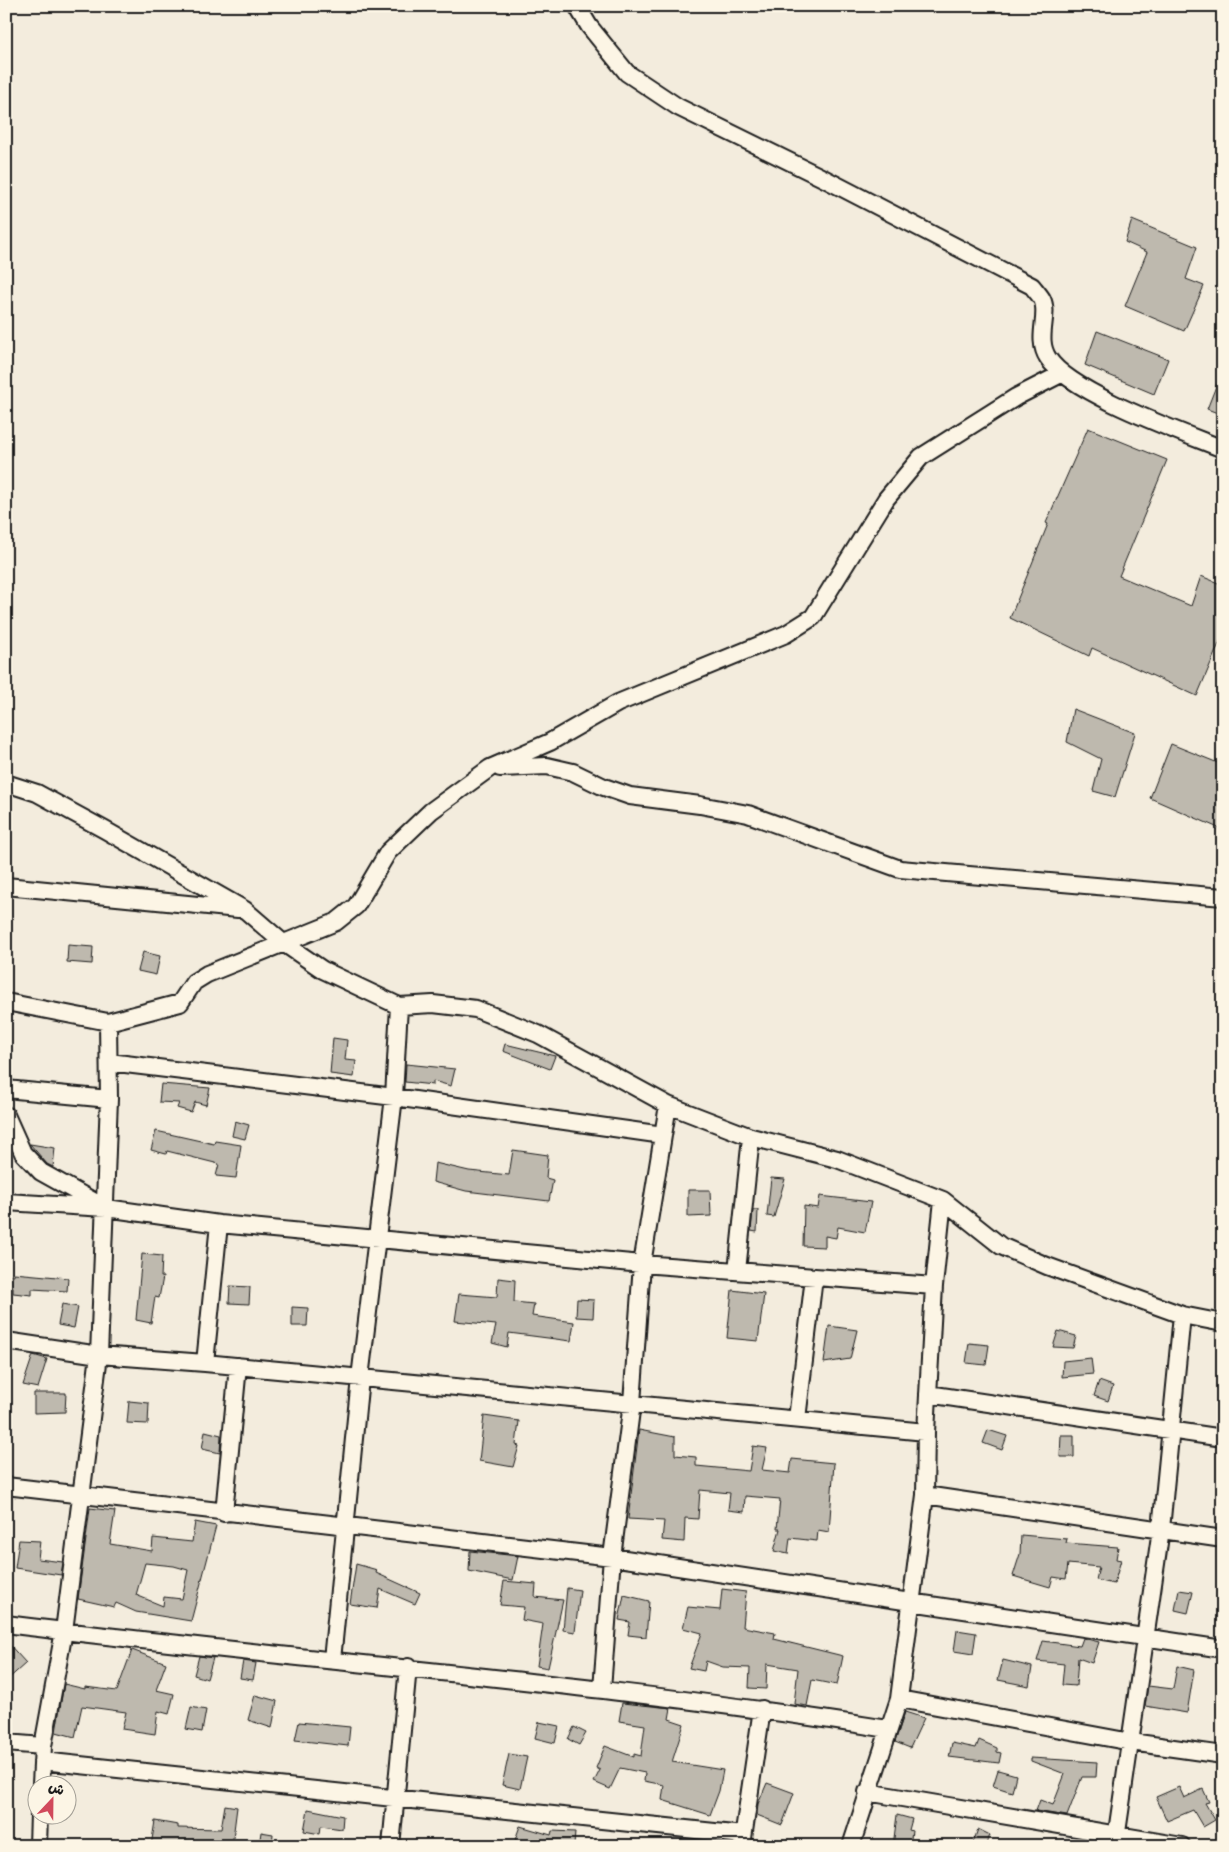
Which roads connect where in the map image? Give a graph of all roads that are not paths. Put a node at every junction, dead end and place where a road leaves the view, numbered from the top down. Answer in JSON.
{"nodes":[{"id":1,"x":577,"y":6,"type":"edge"},
{"id":2,"x":1061,"y":374,"type":"junction"},
{"id":3,"x":1223,"y":449,"type":"edge"},
{"id":4,"x":490,"y":768,"type":"junction"},
{"id":5,"x":6,"y":783,"type":"edge"},
{"id":6,"x":6,"y":886,"type":"edge"},
{"id":7,"x":1223,"y":897,"type":"edge"},
{"id":8,"x":245,"y":910,"type":"junction"},
{"id":9,"x":282,"y":942,"type":"junction"},
{"id":10,"x":6,"y":1002,"type":"edge"},
{"id":11,"x":399,"y":1006,"type":"junction"},
{"id":12,"x":108,"y":1022,"type":"junction"},
{"id":13,"x":109,"y":1062,"type":"junction"},
{"id":14,"x":6,"y":1089,"type":"edge"},
{"id":15,"x":394,"y":1097,"type":"junction"},
{"id":16,"x":110,"y":1100,"type":"junction"},
{"id":17,"x":668,"y":1105,"type":"junction"},
{"id":18,"x":6,"y":1115,"type":"edge"},
{"id":19,"x":663,"y":1135,"type":"junction"},
{"id":20,"x":751,"y":1137,"type":"junction"},
{"id":21,"x":943,"y":1200,"type":"junction"},
{"id":22,"x":9,"y":1203,"type":"edge"},
{"id":23,"x":106,"y":1208,"type":"junction"},
{"id":24,"x":219,"y":1224,"type":"junction"},
{"id":25,"x":376,"y":1239,"type":"junction"},
{"id":26,"x":642,"y":1264,"type":"junction"},
{"id":27,"x":737,"y":1271,"type":"junction"},
{"id":28,"x":814,"y":1277,"type":"junction"},
{"id":29,"x":934,"y":1286,"type":"junction"},
{"id":30,"x":1182,"y":1315,"type":"junction"},
{"id":31,"x":1223,"y":1323,"type":"edge"},
{"id":32,"x":6,"y":1341,"type":"edge"},
{"id":33,"x":99,"y":1355,"type":"junction"},
{"id":34,"x":205,"y":1362,"type":"junction"},
{"id":35,"x":238,"y":1366,"type":"junction"},
{"id":36,"x":360,"y":1378,"type":"junction"},
{"id":37,"x":928,"y":1394,"type":"junction"},
{"id":38,"x":632,"y":1403,"type":"junction"},
{"id":39,"x":797,"y":1419,"type":"junction"},
{"id":40,"x":1172,"y":1428,"type":"junction"},
{"id":41,"x":926,"y":1432,"type":"junction"},
{"id":42,"x":1223,"y":1438,"type":"edge"},
{"id":43,"x":6,"y":1486,"type":"edge"},
{"id":44,"x":80,"y":1495,"type":"junction"},
{"id":45,"x":925,"y":1495,"type":"junction"},
{"id":46,"x":224,"y":1513,"type":"junction"},
{"id":47,"x":345,"y":1527,"type":"junction"},
{"id":48,"x":1161,"y":1529,"type":"junction"},
{"id":49,"x":1223,"y":1539,"type":"edge"},
{"id":50,"x":612,"y":1557,"type":"junction"},
{"id":51,"x":912,"y":1600,"type":"junction"},
{"id":52,"x":6,"y":1624,"type":"edge"},
{"id":53,"x":64,"y":1631,"type":"junction"},
{"id":54,"x":1147,"y":1636,"type":"junction"},
{"id":55,"x":1223,"y":1649,"type":"edge"},
{"id":56,"x":332,"y":1660,"type":"junction"},
{"id":57,"x":408,"y":1667,"type":"junction"},
{"id":58,"x":602,"y":1689,"type":"junction"},
{"id":59,"x":899,"y":1699,"type":"junction"},
{"id":60,"x":762,"y":1709,"type":"junction"},
{"id":61,"x":888,"y":1729,"type":"junction"},
{"id":62,"x":1131,"y":1742,"type":"junction"},
{"id":63,"x":6,"y":1743,"type":"edge"},
{"id":64,"x":43,"y":1753,"type":"junction"},
{"id":65,"x":1223,"y":1755,"type":"edge"},
{"id":66,"x":41,"y":1774,"type":"edge"},
{"id":67,"x":867,"y":1792,"type":"junction"},
{"id":68,"x":396,"y":1798,"type":"junction"},
{"id":69,"x":39,"y":1824,"type":"edge"},
{"id":70,"x":742,"y":1840,"type":"edge"},
{"id":71,"x":1116,"y":1841,"type":"edge"},
{"id":72,"x":38,"y":1846,"type":"edge"},
{"id":73,"x":391,"y":1846,"type":"edge"},
{"id":74,"x":850,"y":1846,"type":"edge"},
{"id":75,"x":1182,"y":1846,"type":"edge"}],
"edges":[{"from":1,"to":2,"type":"street"},
{"from":2,"to":3,"type":"street"},
{"from":2,"to":4,"type":"street"},
{"from":4,"to":7,"type":"street"},
{"from":4,"to":9,"type":"street"},
{"from":5,"to":8,"type":"street"},
{"from":6,"to":8,"type":"street"},
{"from":8,"to":9,"type":"street"},
{"from":9,"to":11,"type":"street"},
{"from":9,"to":12,"type":"street"},
{"from":10,"to":12,"type":"street"},
{"from":11,"to":15,"type":"street"},
{"from":11,"to":17,"type":"street"},
{"from":12,"to":13,"type":"street"},
{"from":13,"to":15,"type":"street"},
{"from":13,"to":16,"type":"street"},
{"from":14,"to":16,"type":"street"},
{"from":15,"to":19,"type":"street"},
{"from":15,"to":25,"type":"street"},
{"from":16,"to":23,"type":"street"},
{"from":17,"to":19,"type":"street"},
{"from":17,"to":20,"type":"street"},
{"from":18,"to":23,"type":"street"},
{"from":19,"to":26,"type":"street"},
{"from":20,"to":21,"type":"street"},
{"from":20,"to":27,"type":"street"},
{"from":21,"to":29,"type":"street"},
{"from":21,"to":30,"type":"street"},
{"from":22,"to":23,"type":"street"},
{"from":23,"to":24,"type":"street"},
{"from":23,"to":33,"type":"street"},
{"from":24,"to":25,"type":"street"},
{"from":24,"to":34,"type":"street"},
{"from":25,"to":26,"type":"street"},
{"from":25,"to":36,"type":"street"},
{"from":26,"to":27,"type":"street"},
{"from":26,"to":38,"type":"street"},
{"from":27,"to":28,"type":"street"},
{"from":28,"to":29,"type":"street"},
{"from":28,"to":39,"type":"street"},
{"from":29,"to":37,"type":"street"},
{"from":30,"to":31,"type":"street"},
{"from":30,"to":40,"type":"street"},
{"from":32,"to":33,"type":"street"},
{"from":33,"to":34,"type":"street"},
{"from":33,"to":44,"type":"street"},
{"from":34,"to":35,"type":"street"},
{"from":35,"to":36,"type":"street"},
{"from":35,"to":46,"type":"street"},
{"from":36,"to":38,"type":"street"},
{"from":36,"to":47,"type":"street"},
{"from":37,"to":40,"type":"street"},
{"from":37,"to":41,"type":"street"},
{"from":38,"to":39,"type":"street"},
{"from":38,"to":50,"type":"street"},
{"from":39,"to":41,"type":"street"},
{"from":40,"to":42,"type":"street"},
{"from":40,"to":48,"type":"street"},
{"from":41,"to":45,"type":"street"},
{"from":43,"to":44,"type":"street"},
{"from":44,"to":46,"type":"street"},
{"from":44,"to":53,"type":"street"},
{"from":45,"to":48,"type":"street"},
{"from":45,"to":51,"type":"street"},
{"from":46,"to":47,"type":"street"},
{"from":47,"to":50,"type":"street"},
{"from":47,"to":56,"type":"street"},
{"from":48,"to":49,"type":"street"},
{"from":48,"to":54,"type":"street"},
{"from":50,"to":51,"type":"street"},
{"from":50,"to":58,"type":"street"},
{"from":51,"to":54,"type":"street"},
{"from":51,"to":59,"type":"street"},
{"from":52,"to":53,"type":"street"},
{"from":53,"to":56,"type":"street"},
{"from":53,"to":64,"type":"street"},
{"from":54,"to":55,"type":"street"},
{"from":54,"to":62,"type":"street"},
{"from":56,"to":57,"type":"street"},
{"from":57,"to":58,"type":"street"},
{"from":57,"to":68,"type":"street"},
{"from":58,"to":60,"type":"street"},
{"from":59,"to":61,"type":"street"},
{"from":59,"to":62,"type":"street"},
{"from":60,"to":61,"type":"street"},
{"from":60,"to":70,"type":"street"},
{"from":61,"to":67,"type":"street"},
{"from":62,"to":65,"type":"street"},
{"from":62,"to":71,"type":"street"},
{"from":63,"to":64,"type":"street"},
{"from":64,"to":66,"type":"street"},
{"from":64,"to":68,"type":"street"},
{"from":67,"to":71,"type":"street"},
{"from":67,"to":74,"type":"street"},
{"from":68,"to":70,"type":"street"},
{"from":68,"to":73,"type":"street"},
{"from":69,"to":72,"type":"street"},
{"from":71,"to":75,"type":"street"}]}
